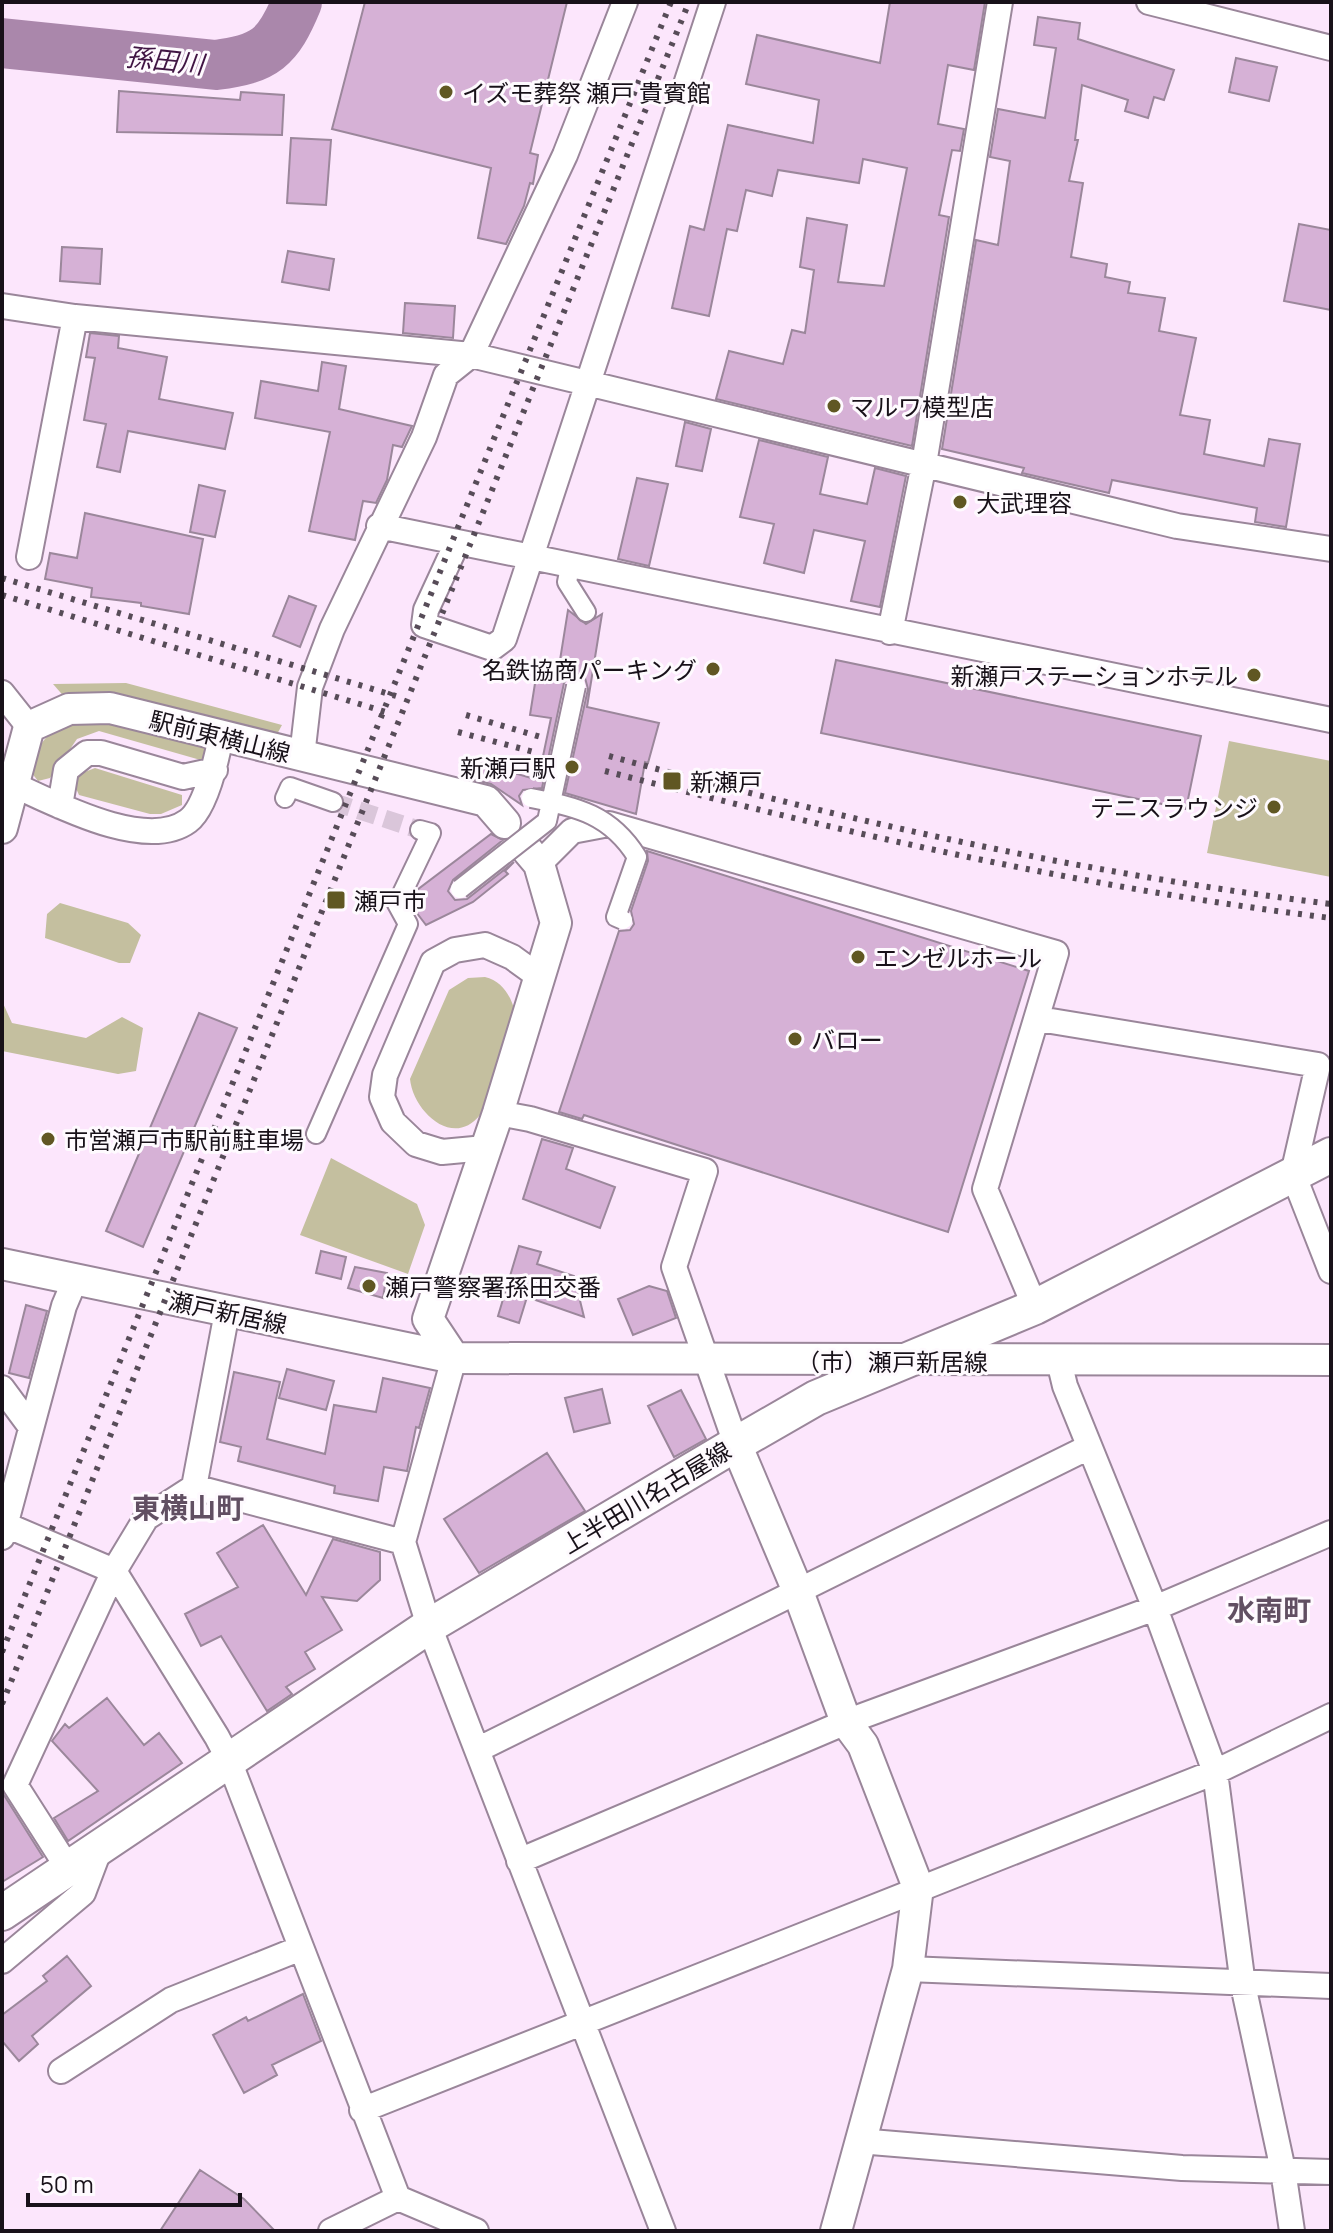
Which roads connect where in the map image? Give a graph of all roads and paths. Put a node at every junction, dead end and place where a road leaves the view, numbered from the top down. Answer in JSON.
{"nodes":[{"id":1,"x":625,"y":2,"type":"edge"},
{"id":2,"x":713,"y":2,"type":"edge"},
{"id":3,"x":1000,"y":2,"type":"edge"},
{"id":4,"x":1149,"y":2,"type":"edge"},
{"id":5,"x":1331,"y":48,"type":"edge"},
{"id":6,"x":2,"y":306,"type":"edge"},
{"id":7,"x":75,"y":317,"type":"junction"},
{"id":8,"x":471,"y":355,"type":"junction"},
{"id":9,"x":591,"y":382,"type":"junction"},
{"id":10,"x":924,"y":464,"type":"junction"},
{"id":11,"x":379,"y":526,"type":"junction"},
{"id":12,"x":457,"y":543,"type":"junction"},
{"id":13,"x":1331,"y":549,"type":"edge"},
{"id":14,"x":29,"y":557,"type":"dead end"},
{"id":15,"x":528,"y":558,"type":"junction"},
{"id":16,"x":570,"y":567,"type":"junction"},
{"id":17,"x":586,"y":612,"type":"dead end"},
{"id":18,"x":890,"y":632,"type":"junction"},
{"id":19,"x":576,"y":686,"type":"dead end"},
{"id":20,"x":2,"y":693,"type":"edge"},
{"id":21,"x":1331,"y":720,"type":"edge"},
{"id":22,"x":29,"y":727,"type":"junction"},
{"id":23,"x":221,"y":736,"type":"junction"},
{"id":24,"x":302,"y":756,"type":"junction"},
{"id":25,"x":215,"y":770,"type":"junction"},
{"id":26,"x":14,"y":785,"type":"junction"},
{"id":27,"x":285,"y":798,"type":"dead end"},
{"id":28,"x":531,"y":798,"type":"dead end"},
{"id":29,"x":333,"y":802,"type":"tunnel mouth"},
{"id":30,"x":551,"y":802,"type":"junction"},
{"id":31,"x":60,"y":806,"type":"junction"},
{"id":32,"x":505,"y":823,"type":"dead end"},
{"id":33,"x":2,"y":828,"type":"edge"},
{"id":34,"x":420,"y":830,"type":"dead end"},
{"id":35,"x":534,"y":858,"type":"joint"},
{"id":36,"x":460,"y":889,"type":"dead end"},
{"id":37,"x":613,"y":917,"type":"dead end"},
{"id":38,"x":541,"y":978,"type":"junction"},
{"id":39,"x":1039,"y":1019,"type":"junction"},
{"id":40,"x":498,"y":1113,"type":"junction"},
{"id":41,"x":316,"y":1134,"type":"dead end"},
{"id":42,"x":485,"y":1148,"type":"junction"},
{"id":43,"x":1331,"y":1155,"type":"edge"},
{"id":44,"x":1293,"y":1174,"type":"junction"},
{"id":45,"x":2,"y":1264,"type":"edge"},
{"id":46,"x":1331,"y":1271,"type":"edge"},
{"id":47,"x":75,"y":1280,"type":"junction"},
{"id":48,"x":1035,"y":1307,"type":"junction"},
{"id":49,"x":227,"y":1312,"type":"junction"},
{"id":50,"x":454,"y":1358,"type":"junction"},
{"id":51,"x":706,"y":1360,"type":"junction"},
{"id":52,"x":1331,"y":1360,"type":"edge"},
{"id":53,"x":903,"y":1361,"type":"junction"},
{"id":54,"x":1059,"y":1361,"type":"junction"},
{"id":55,"x":2,"y":1388,"type":"edge"},
{"id":56,"x":30,"y":1426,"type":"junction"},
{"id":57,"x":736,"y":1444,"type":"junction"},
{"id":58,"x":1089,"y":1447,"type":"junction"},
{"id":59,"x":194,"y":1487,"type":"junction"},
{"id":60,"x":4,"y":1531,"type":"edge"},
{"id":61,"x":1331,"y":1533,"type":"edge"},
{"id":62,"x":403,"y":1542,"type":"junction"},
{"id":63,"x":114,"y":1571,"type":"junction"},
{"id":64,"x":797,"y":1589,"type":"junction"},
{"id":65,"x":1155,"y":1608,"type":"junction"},
{"id":66,"x":429,"y":1626,"type":"junction"},
{"id":67,"x":1331,"y":1716,"type":"edge"},
{"id":68,"x":846,"y":1722,"type":"junction"},
{"id":69,"x":479,"y":1749,"type":"junction"},
{"id":70,"x":228,"y":1758,"type":"junction"},
{"id":71,"x":1215,"y":1772,"type":"junction"},
{"id":72,"x":100,"y":1848,"type":"junction"},
{"id":73,"x":519,"y":1861,"type":"junction"},
{"id":74,"x":68,"y":1868,"type":"junction"},
{"id":75,"x":918,"y":1887,"type":"junction"},
{"id":76,"x":2,"y":1913,"type":"edge"},
{"id":77,"x":301,"y":1948,"type":"junction"},
{"id":78,"x":2,"y":1961,"type":"edge"},
{"id":79,"x":908,"y":1969,"type":"junction"},
{"id":80,"x":1243,"y":1985,"type":"junction"},
{"id":81,"x":1331,"y":1986,"type":"edge"},
{"id":82,"x":584,"y":2019,"type":"junction"},
{"id":83,"x":61,"y":2071,"type":"dead end"},
{"id":84,"x":362,"y":2110,"type":"junction"},
{"id":85,"x":859,"y":2141,"type":"junction"},
{"id":86,"x":1283,"y":2170,"type":"junction"},
{"id":87,"x":1331,"y":2172,"type":"edge"},
{"id":88,"x":398,"y":2198,"type":"junction"},
{"id":89,"x":331,"y":2231,"type":"edge"},
{"id":90,"x":476,"y":2231,"type":"edge"},
{"id":91,"x":663,"y":2231,"type":"edge"},
{"id":92,"x":836,"y":2231,"type":"edge"},
{"id":93,"x":1292,"y":2231,"type":"edge"}],
"edges":[{"from":1,"to":8,"type":"street"},
{"from":2,"to":9,"type":"street"},
{"from":3,"to":10,"type":"street"},
{"from":4,"to":5,"type":"street"},
{"from":6,"to":7,"type":"street"},
{"from":7,"to":8,"type":"street"},
{"from":7,"to":14,"type":"street"},
{"from":8,"to":9,"type":"street"},
{"from":8,"to":11,"type":"street"},
{"from":9,"to":10,"type":"street"},
{"from":9,"to":15,"type":"street"},
{"from":10,"to":13,"type":"street"},
{"from":10,"to":18,"type":"street"},
{"from":11,"to":12,"type":"street"},
{"from":11,"to":24,"type":"street"},
{"from":12,"to":15,"type":"street"},
{"from":12,"to":15,"type":"street"},
{"from":15,"to":16,"type":"street"},
{"from":16,"to":17,"type":"street"},
{"from":16,"to":18,"type":"street"},
{"from":18,"to":21,"type":"street"},
{"from":19,"to":30,"type":"street","bridge":true},
{"from":20,"to":22,"type":"street"},
{"from":22,"to":23,"type":"street","name":"駅前東横山線"},
{"from":22,"to":26,"type":"street"},
{"from":23,"to":24,"type":"street","name":"駅前東横山線"},
{"from":23,"to":25,"type":"street"},
{"from":24,"to":32,"type":"street","name":"駅前東横山線"},
{"from":25,"to":31,"type":"street"},
{"from":25,"to":31,"type":"street"},
{"from":26,"to":31,"type":"street"},
{"from":26,"to":33,"type":"street"},
{"from":27,"to":29,"type":"street"},
{"from":28,"to":30,"type":"street","bridge":true},
{"from":30,"to":36,"type":"street","bridge":true},
{"from":30,"to":37,"type":"street","bridge":true},
{"from":34,"to":41,"type":"street"},
{"from":35,"to":38,"type":"street"},
{"from":35,"to":39,"type":"street"},
{"from":38,"to":40,"type":"street"},
{"from":38,"to":42,"type":"street"},
{"from":39,"to":44,"type":"street"},
{"from":39,"to":48,"type":"street"},
{"from":40,"to":42,"type":"street"},
{"from":40,"to":51,"type":"street"},
{"from":42,"to":50,"type":"street"},
{"from":43,"to":44,"type":"main road","name":"上半田川名古屋線"},
{"from":44,"to":46,"type":"street"},
{"from":44,"to":48,"type":"main road","name":"上半田川名古屋線"},
{"from":45,"to":47,"type":"street","name":"瀬戸新居線"},
{"from":47,"to":49,"type":"street","name":"瀬戸新居線"},
{"from":47,"to":56,"type":"street"},
{"from":48,"to":53,"type":"main road","name":"上半田川名古屋線"},
{"from":49,"to":50,"type":"street","name":"瀬戸新居線"},
{"from":49,"to":59,"type":"street"},
{"from":50,"to":51,"type":"street","name":"（市）瀬戸新居線"},
{"from":50,"to":62,"type":"street"},
{"from":51,"to":53,"type":"street","name":"（市）瀬戸新居線"},
{"from":51,"to":57,"type":"street"},
{"from":52,"to":54,"type":"street","name":"（市）瀬戸新居線"},
{"from":53,"to":54,"type":"street","name":"（市）瀬戸新居線"},
{"from":53,"to":57,"type":"main road","name":"上半田川名古屋線"},
{"from":54,"to":58,"type":"street"},
{"from":55,"to":56,"type":"street"},
{"from":56,"to":60,"type":"street"},
{"from":57,"to":64,"type":"street"},
{"from":57,"to":66,"type":"main road","name":"上半田川名古屋線"},
{"from":58,"to":64,"type":"street"},
{"from":58,"to":65,"type":"street"},
{"from":59,"to":62,"type":"street"},
{"from":59,"to":63,"type":"street"},
{"from":60,"to":63,"type":"street"},
{"from":61,"to":65,"type":"street"},
{"from":62,"to":66,"type":"street"},
{"from":63,"to":70,"type":"street"},
{"from":63,"to":74,"type":"street"},
{"from":64,"to":68,"type":"street"},
{"from":64,"to":69,"type":"street"},
{"from":65,"to":68,"type":"street"},
{"from":65,"to":71,"type":"street"},
{"from":66,"to":69,"type":"street"},
{"from":66,"to":70,"type":"main road","name":"上半田川名古屋線"},
{"from":67,"to":71,"type":"street"},
{"from":68,"to":73,"type":"street"},
{"from":68,"to":75,"type":"street"},
{"from":69,"to":73,"type":"street"},
{"from":70,"to":72,"type":"main road","name":"上半田川名古屋線"},
{"from":70,"to":77,"type":"street"},
{"from":71,"to":75,"type":"street"},
{"from":71,"to":80,"type":"street"},
{"from":72,"to":74,"type":"main road","name":"上半田川名古屋線"},
{"from":72,"to":78,"type":"street"},
{"from":73,"to":82,"type":"street"},
{"from":74,"to":76,"type":"main road","name":"上半田川名古屋線"},
{"from":75,"to":79,"type":"street"},
{"from":75,"to":82,"type":"street"},
{"from":77,"to":83,"type":"street"},
{"from":77,"to":84,"type":"street"},
{"from":79,"to":80,"type":"street"},
{"from":79,"to":85,"type":"street"},
{"from":80,"to":81,"type":"street"},
{"from":80,"to":86,"type":"street"},
{"from":82,"to":84,"type":"street"},
{"from":82,"to":91,"type":"street"},
{"from":84,"to":88,"type":"street"},
{"from":85,"to":86,"type":"street"},
{"from":85,"to":92,"type":"street"},
{"from":86,"to":87,"type":"street"},
{"from":86,"to":93,"type":"street"},
{"from":88,"to":89,"type":"street"},
{"from":88,"to":90,"type":"street"}]}
